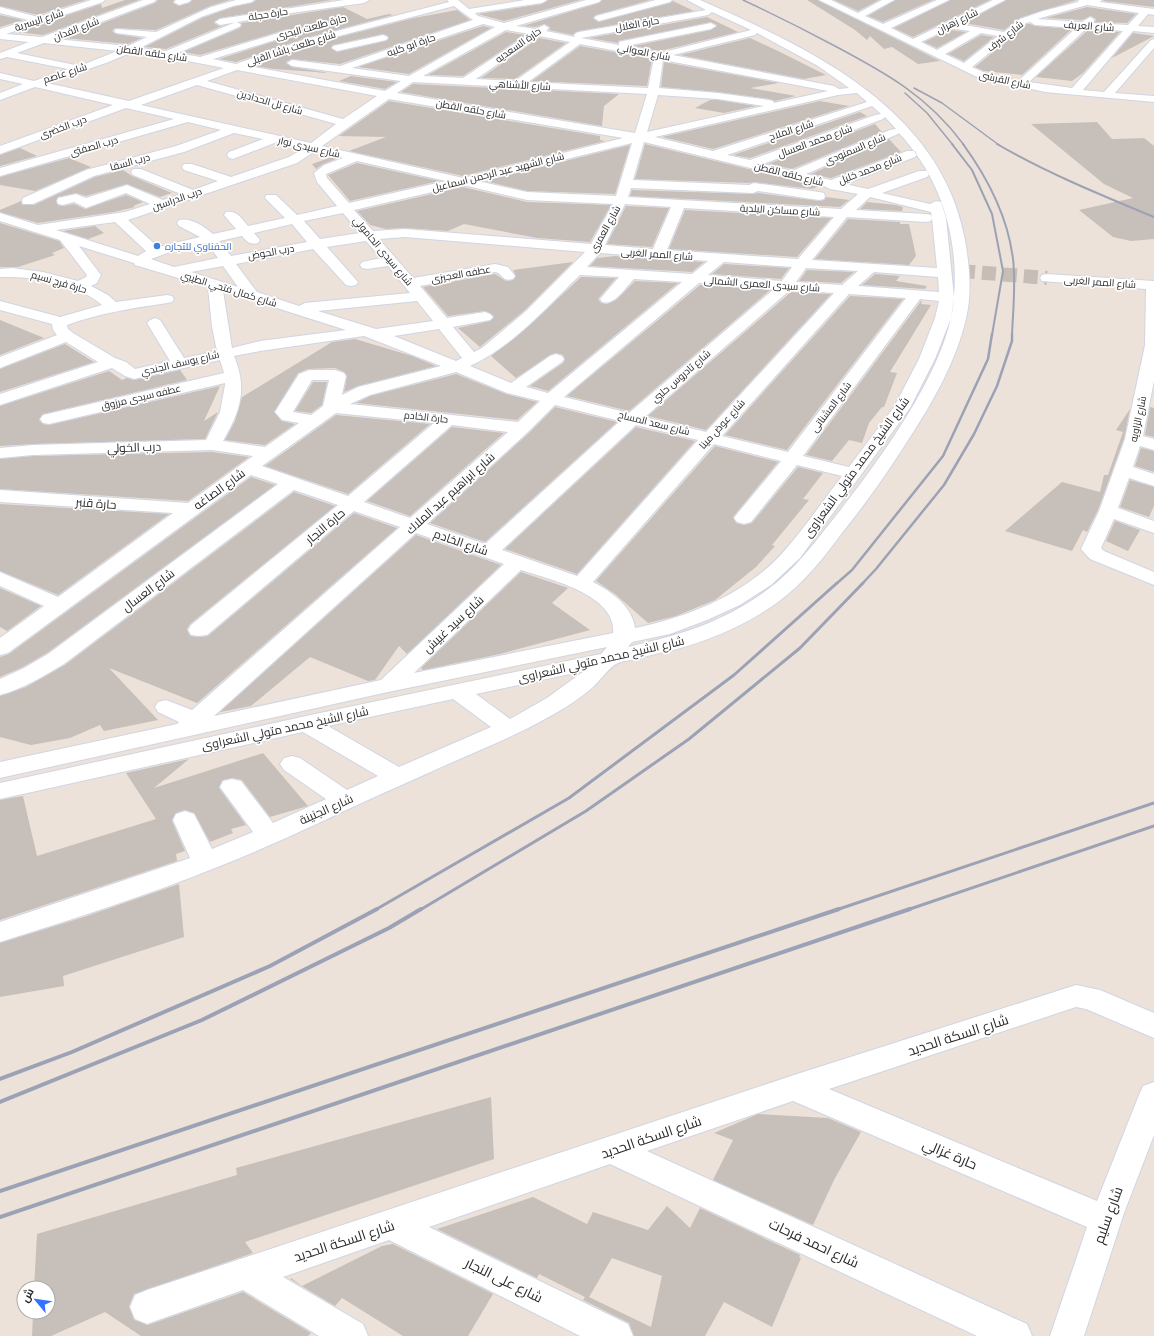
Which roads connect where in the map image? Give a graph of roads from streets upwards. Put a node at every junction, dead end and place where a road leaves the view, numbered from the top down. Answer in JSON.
{"nodes":[{"id":1,"x":151,"y":0,"type":"edge"},
{"id":2,"x":246,"y":0,"type":"edge"},
{"id":3,"x":364,"y":0,"type":"edge"},
{"id":4,"x":542,"y":0,"type":"edge"},
{"id":5,"x":596,"y":0,"type":"edge"},
{"id":6,"x":667,"y":0,"type":"edge"},
{"id":7,"x":681,"y":0,"type":"edge"},
{"id":8,"x":692,"y":0,"type":"edge"},
{"id":9,"x":827,"y":0,"type":"edge"},
{"id":10,"x":889,"y":0,"type":"edge"},
{"id":11,"x":944,"y":0,"type":"edge"},
{"id":12,"x":1000,"y":0,"type":"edge"},
{"id":13,"x":1072,"y":0,"type":"edge"},
{"id":14,"x":94,"y":1,"type":"edge"},
{"id":15,"x":344,"y":1,"type":"edge"},
{"id":16,"x":455,"y":1,"type":"edge"},
{"id":17,"x":557,"y":2,"type":"dead end"},
{"id":18,"x":13,"y":3,"type":"dead end"},
{"id":19,"x":1097,"y":3,"type":"edge"},
{"id":20,"x":0,"y":5,"type":"edge"},
{"id":21,"x":1146,"y":9,"type":"edge"},
{"id":22,"x":0,"y":10,"type":"edge"},
{"id":23,"x":355,"y":10,"type":"dead end"},
{"id":24,"x":277,"y":12,"type":"junction"},
{"id":25,"x":467,"y":12,"type":"junction"},
{"id":26,"x":708,"y":12,"type":"junction"},
{"id":27,"x":580,"y":13,"type":"junction"},
{"id":28,"x":408,"y":15,"type":"junction"},
{"id":29,"x":108,"y":16,"type":"junction"},
{"id":30,"x":858,"y":16,"type":"junction"},
{"id":31,"x":128,"y":18,"type":"dead end"},
{"id":32,"x":192,"y":18,"type":"junction"},
{"id":33,"x":39,"y":20,"type":"junction"},
{"id":34,"x":430,"y":20,"type":"dead end"},
{"id":35,"x":481,"y":20,"type":"junction"},
{"id":36,"x":1023,"y":21,"type":"junction"},
{"id":37,"x":220,"y":22,"type":"junction"},
{"id":38,"x":367,"y":22,"type":"junction"},
{"id":39,"x":730,"y":22,"type":"junction"},
{"id":40,"x":236,"y":24,"type":"junction"},
{"id":41,"x":446,"y":24,"type":"dead end"},
{"id":42,"x":950,"y":25,"type":"junction"},
{"id":43,"x":1084,"y":25,"type":"junction"},
{"id":44,"x":506,"y":26,"type":"junction"},
{"id":45,"x":251,"y":27,"type":"dead end"},
{"id":46,"x":318,"y":27,"type":"dead end"},
{"id":47,"x":461,"y":28,"type":"junction"},
{"id":48,"x":616,"y":28,"type":"junction"},
{"id":49,"x":883,"y":28,"type":"junction"},
{"id":50,"x":1131,"y":28,"type":"junction"},
{"id":51,"x":266,"y":29,"type":"dead end"},
{"id":52,"x":980,"y":30,"type":"junction"},
{"id":53,"x":1154,"y":30,"type":"edge"},
{"id":54,"x":119,"y":31,"type":"dead end"},
{"id":55,"x":537,"y":32,"type":"junction"},
{"id":56,"x":752,"y":32,"type":"junction"},
{"id":57,"x":0,"y":33,"type":"edge"},
{"id":58,"x":288,"y":33,"type":"junction"},
{"id":59,"x":335,"y":34,"type":"junction"},
{"id":60,"x":158,"y":35,"type":"junction"},
{"id":61,"x":1006,"y":35,"type":"junction"},
{"id":62,"x":0,"y":36,"type":"edge"},
{"id":63,"x":383,"y":38,"type":"junction"},
{"id":64,"x":566,"y":38,"type":"junction"},
{"id":65,"x":652,"y":38,"type":"junction"},
{"id":66,"x":46,"y":40,"type":"junction"},
{"id":67,"x":579,"y":40,"type":"junction"},
{"id":68,"x":914,"y":42,"type":"junction"},
{"id":69,"x":1154,"y":42,"type":"edge"},
{"id":70,"x":611,"y":46,"type":"junction"},
{"id":71,"x":24,"y":47,"type":"junction"},
{"id":72,"x":130,"y":49,"type":"junction"},
{"id":73,"x":396,"y":50,"type":"junction"},
{"id":74,"x":327,"y":51,"type":"dead end"},
{"id":75,"x":54,"y":54,"type":"dead end"},
{"id":76,"x":167,"y":54,"type":"junction"},
{"id":77,"x":312,"y":54,"type":"dead end"},
{"id":78,"x":937,"y":54,"type":"junction"},
{"id":79,"x":3,"y":55,"type":"edge"},
{"id":80,"x":115,"y":55,"type":"junction"},
{"id":81,"x":659,"y":56,"type":"junction"},
{"id":82,"x":259,"y":58,"type":"junction"},
{"id":83,"x":406,"y":59,"type":"dead end"},
{"id":84,"x":202,"y":60,"type":"junction"},
{"id":85,"x":42,"y":61,"type":"junction"},
{"id":86,"x":282,"y":61,"type":"junction"},
{"id":87,"x":237,"y":66,"type":"junction"},
{"id":88,"x":80,"y":68,"type":"junction"},
{"id":89,"x":964,"y":68,"type":"junction"},
{"id":90,"x":340,"y":69,"type":"junction"},
{"id":91,"x":0,"y":76,"type":"edge"},
{"id":92,"x":410,"y":79,"type":"junction"},
{"id":93,"x":195,"y":81,"type":"junction"},
{"id":94,"x":465,"y":82,"type":"junction"},
{"id":95,"x":36,"y":83,"type":"junction"},
{"id":96,"x":1021,"y":84,"type":"junction"},
{"id":97,"x":517,"y":85,"type":"junction"},
{"id":98,"x":1076,"y":91,"type":"junction"},
{"id":99,"x":652,"y":92,"type":"junction"},
{"id":100,"x":386,"y":95,"type":"junction"},
{"id":101,"x":1107,"y":95,"type":"junction"},
{"id":102,"x":860,"y":99,"type":"junction"},
{"id":103,"x":1154,"y":99,"type":"edge"},
{"id":104,"x":2,"y":102,"type":"edge"},
{"id":105,"x":128,"y":105,"type":"junction"},
{"id":106,"x":781,"y":106,"type":"junction"},
{"id":107,"x":188,"y":119,"type":"junction"},
{"id":108,"x":345,"y":123,"type":"junction"},
{"id":109,"x":234,"y":129,"type":"junction"},
{"id":110,"x":894,"y":132,"type":"junction"},
{"id":111,"x":640,"y":137,"type":"junction"},
{"id":112,"x":275,"y":139,"type":"junction"},
{"id":113,"x":313,"y":147,"type":"junction"},
{"id":114,"x":0,"y":150,"type":"edge"},
{"id":115,"x":911,"y":154,"type":"junction"},
{"id":116,"x":233,"y":155,"type":"dead end"},
{"id":117,"x":714,"y":156,"type":"junction"},
{"id":118,"x":356,"y":157,"type":"junction"},
{"id":119,"x":293,"y":160,"type":"junction"},
{"id":120,"x":754,"y":165,"type":"junction"},
{"id":121,"x":188,"y":167,"type":"dead end"},
{"id":122,"x":328,"y":168,"type":"junction"},
{"id":123,"x":0,"y":172,"type":"edge"},
{"id":124,"x":137,"y":172,"type":"dead end"},
{"id":125,"x":86,"y":174,"type":"junction"},
{"id":126,"x":923,"y":174,"type":"junction"},
{"id":127,"x":794,"y":175,"type":"junction"},
{"id":128,"x":231,"y":181,"type":"junction"},
{"id":129,"x":108,"y":182,"type":"dead end"},
{"id":130,"x":460,"y":182,"type":"junction"},
{"id":131,"x":626,"y":184,"type":"junction"},
{"id":132,"x":834,"y":186,"type":"junction"},
{"id":133,"x":754,"y":188,"type":"junction"},
{"id":134,"x":784,"y":191,"type":"junction"},
{"id":135,"x":193,"y":194,"type":"junction"},
{"id":136,"x":866,"y":194,"type":"junction"},
{"id":137,"x":819,"y":196,"type":"junction"},
{"id":138,"x":272,"y":198,"type":"dead end"},
{"id":139,"x":621,"y":200,"type":"junction"},
{"id":140,"x":28,"y":201,"type":"dead end"},
{"id":141,"x":63,"y":201,"type":"dead end"},
{"id":142,"x":162,"y":204,"type":"junction"},
{"id":143,"x":679,"y":204,"type":"junction"},
{"id":144,"x":347,"y":208,"type":"junction"},
{"id":145,"x":750,"y":208,"type":"junction"},
{"id":146,"x":785,"y":211,"type":"junction"},
{"id":147,"x":819,"y":212,"type":"junction"},
{"id":148,"x":842,"y":214,"type":"junction"},
{"id":149,"x":938,"y":214,"type":"junction"},
{"id":150,"x":231,"y":215,"type":"dead end"},
{"id":151,"x":119,"y":218,"type":"junction"},
{"id":152,"x":295,"y":220,"type":"junction"},
{"id":153,"x":4,"y":222,"type":"edge"},
{"id":154,"x":184,"y":223,"type":"dead end"},
{"id":155,"x":34,"y":229,"type":"junction"},
{"id":156,"x":246,"y":231,"type":"junction"},
{"id":157,"x":370,"y":235,"type":"junction"},
{"id":158,"x":66,"y":239,"type":"junction"},
{"id":159,"x":210,"y":239,"type":"junction"},
{"id":160,"x":317,"y":244,"type":"junction"},
{"id":161,"x":596,"y":249,"type":"junction"},
{"id":162,"x":155,"y":252,"type":"junction"},
{"id":163,"x":257,"y":254,"type":"junction"},
{"id":164,"x":658,"y":254,"type":"junction"},
{"id":165,"x":720,"y":258,"type":"junction"},
{"id":166,"x":227,"y":260,"type":"junction"},
{"id":167,"x":392,"y":261,"type":"junction"},
{"id":168,"x":140,"y":262,"type":"junction"},
{"id":169,"x":801,"y":264,"type":"junction"},
{"id":170,"x":367,"y":265,"type":"dead end"},
{"id":171,"x":869,"y":269,"type":"junction"},
{"id":172,"x":576,"y":270,"type":"junction"},
{"id":173,"x":172,"y":272,"type":"junction"},
{"id":174,"x":0,"y":273,"type":"edge"},
{"id":175,"x":945,"y":273,"type":"junction"},
{"id":176,"x":630,"y":274,"type":"junction"},
{"id":177,"x":508,"y":276,"type":"dead end"},
{"id":178,"x":1047,"y":278,"type":"tunnel mouth"},
{"id":179,"x":693,"y":279,"type":"junction"},
{"id":180,"x":351,"y":282,"type":"dead end"},
{"id":181,"x":410,"y":283,"type":"junction"},
{"id":182,"x":215,"y":285,"type":"junction"},
{"id":183,"x":1154,"y":285,"type":"edge"},
{"id":184,"x":78,"y":286,"type":"junction"},
{"id":185,"x":786,"y":286,"type":"junction"},
{"id":186,"x":845,"y":290,"type":"junction"},
{"id":187,"x":916,"y":295,"type":"junction"},
{"id":188,"x":421,"y":296,"type":"junction"},
{"id":189,"x":253,"y":297,"type":"junction"},
{"id":190,"x":947,"y":297,"type":"junction"},
{"id":191,"x":167,"y":299,"type":"dead end"},
{"id":192,"x":607,"y":299,"type":"dead end"},
{"id":193,"x":7,"y":306,"type":"edge"},
{"id":194,"x":112,"y":306,"type":"junction"},
{"id":195,"x":294,"y":310,"type":"junction"},
{"id":196,"x":0,"y":314,"type":"edge"},
{"id":197,"x":486,"y":317,"type":"dead end"},
{"id":198,"x":60,"y":322,"type":"junction"},
{"id":199,"x":155,"y":323,"type":"dead end"},
{"id":200,"x":442,"y":324,"type":"junction"},
{"id":201,"x":372,"y":333,"type":"junction"},
{"id":202,"x":68,"y":336,"type":"junction"},
{"id":203,"x":1153,"y":345,"type":"edge"},
{"id":204,"x":225,"y":353,"type":"junction"},
{"id":205,"x":556,"y":359,"type":"dead end"},
{"id":206,"x":0,"y":363,"type":"edge"},
{"id":207,"x":112,"y":363,"type":"junction"},
{"id":208,"x":179,"y":363,"type":"junction"},
{"id":209,"x":464,"y":363,"type":"junction"},
{"id":210,"x":233,"y":376,"type":"junction"},
{"id":211,"x":513,"y":389,"type":"junction"},
{"id":212,"x":551,"y":399,"type":"junction"},
{"id":213,"x":0,"y":400,"type":"edge"},
{"id":214,"x":331,"y":407,"type":"junction"},
{"id":215,"x":633,"y":418,"type":"junction"},
{"id":216,"x":48,"y":419,"type":"dead end"},
{"id":217,"x":313,"y":420,"type":"junction"},
{"id":218,"x":448,"y":420,"type":"junction"},
{"id":219,"x":522,"y":428,"type":"junction"},
{"id":220,"x":711,"y":437,"type":"junction"},
{"id":221,"x":1134,"y":439,"type":"junction"},
{"id":222,"x":212,"y":445,"type":"junction"},
{"id":223,"x":1154,"y":445,"type":"edge"},
{"id":224,"x":0,"y":453,"type":"edge"},
{"id":225,"x":268,"y":453,"type":"junction"},
{"id":226,"x":792,"y":459,"type":"junction"},
{"id":227,"x":248,"y":468,"type":"junction"},
{"id":228,"x":1124,"y":470,"type":"junction"},
{"id":229,"x":854,"y":474,"type":"junction"},
{"id":230,"x":1154,"y":480,"type":"edge"},
{"id":231,"x":292,"y":483,"type":"junction"},
{"id":232,"x":0,"y":496,"type":"edge"},
{"id":233,"x":352,"y":503,"type":"junction"},
{"id":234,"x":192,"y":509,"type":"junction"},
{"id":235,"x":1108,"y":511,"type":"junction"},
{"id":236,"x":744,"y":518,"type":"dead end"},
{"id":237,"x":414,"y":526,"type":"junction"},
{"id":238,"x":1154,"y":527,"type":"edge"},
{"id":239,"x":488,"y":552,"type":"junction"},
{"id":240,"x":518,"y":562,"type":"junction"},
{"id":241,"x":0,"y":578,"type":"edge"},
{"id":242,"x":1154,"y":579,"type":"edge"},
{"id":243,"x":581,"y":584,"type":"junction"},
{"id":244,"x":59,"y":605,"type":"junction"},
{"id":245,"x":199,"y":630,"type":"dead end"},
{"id":246,"x":623,"y":637,"type":"junction"},
{"id":247,"x":0,"y":648,"type":"edge"},
{"id":248,"x":608,"y":659,"type":"junction"},
{"id":249,"x":388,"y":685,"type":"junction"},
{"id":250,"x":0,"y":688,"type":"edge"},
{"id":251,"x":457,"y":691,"type":"junction"},
{"id":252,"x":166,"y":707,"type":"dead end"},
{"id":253,"x":306,"y":723,"type":"junction"},
{"id":254,"x":189,"y":725,"type":"junction"},
{"id":255,"x":507,"y":728,"type":"junction"},
{"id":256,"x":292,"y":764,"type":"dead end"},
{"id":257,"x":0,"y":770,"type":"edge"},
{"id":258,"x":399,"y":778,"type":"junction"},
{"id":259,"x":232,"y":787,"type":"dead end"},
{"id":260,"x":0,"y":791,"type":"edge"},
{"id":261,"x":345,"y":801,"type":"junction"},
{"id":262,"x":185,"y":820,"type":"dead end"},
{"id":263,"x":268,"y":834,"type":"junction"},
{"id":264,"x":205,"y":862,"type":"junction"},
{"id":265,"x":0,"y":932,"type":"edge"},
{"id":266,"x":1154,"y":1026,"type":"edge"},
{"id":267,"x":794,"y":1088,"type":"junction"},
{"id":268,"x":1154,"y":1095,"type":"edge"},
{"id":269,"x":612,"y":1150,"type":"junction"},
{"id":270,"x":1106,"y":1220,"type":"junction"},
{"id":271,"x":392,"y":1225,"type":"junction"},
{"id":272,"x":245,"y":1273,"type":"junction"},
{"id":273,"x":147,"y":1307,"type":"dead end"},
{"id":274,"x":351,"y":1336,"type":"edge"},
{"id":275,"x":616,"y":1336,"type":"edge"},
{"id":276,"x":1015,"y":1336,"type":"edge"},
{"id":277,"x":1067,"y":1336,"type":"edge"}],
"edges":[{"from":1,"to":29,"type":"street","name":"شارع الفدان"},
{"from":2,"to":24,"type":"street"},
{"from":2,"to":32,"type":"street","name":"شارع عاصم"},
{"from":3,"to":15,"type":"street","name":"حارة حجلة"},
{"from":4,"to":25,"type":"street"},
{"from":5,"to":27,"type":"street"},
{"from":6,"to":27,"type":"street"},
{"from":7,"to":26,"type":"street","name":"شارع الشيخ محمد متولي الشعراوى"},
{"from":8,"to":102,"type":"street","name":"شارع الشيخ محمد متولي الشعراوى"},
{"from":9,"to":30,"type":"street","name":"شارع القرشى"},
{"from":10,"to":30,"type":"street"},
{"from":11,"to":49,"type":"street"},
{"from":12,"to":42,"type":"street","name":"شارع زهران"},
{"from":13,"to":19,"type":"street"},
{"from":14,"to":33,"type":"street","name":"شارع اليسرية"},
{"from":15,"to":23,"type":"street"},
{"from":15,"to":24,"type":"street","name":"حارة حجلة"},
{"from":16,"to":25,"type":"street","name":"شارع العواني"},
{"from":16,"to":28,"type":"street","name":"شارع طلعت باشا القبلى"},
{"from":17,"to":27,"type":"street"},
{"from":18,"to":20,"type":"street"},
{"from":19,"to":21,"type":"street"},
{"from":19,"to":36,"type":"street","name":"شارع شرف"},
{"from":19,"to":43,"type":"street"},
{"from":21,"to":50,"type":"street"},
{"from":22,"to":33,"type":"street"},
{"from":24,"to":37,"type":"street","name":"حارة حجلة"},
{"from":24,"to":58,"type":"street","name":"حارة طلعت البحرى"},
{"from":25,"to":35,"type":"street","name":"شارع العواني"},
{"from":26,"to":39,"type":"street","name":"شارع الشيخ محمد متولي الشعراوى"},
{"from":26,"to":48,"type":"street","name":"حارة الغلال"},
{"from":27,"to":44,"type":"street","name":"درب الدراسين"},
{"from":27,"to":48,"type":"street"},
{"from":27,"to":55,"type":"street","name":"حارة السعديه"},
{"from":28,"to":34,"type":"street"},
{"from":28,"to":38,"type":"street","name":"شارع طلعت باشا القبلى"},
{"from":29,"to":31,"type":"street"},
{"from":29,"to":66,"type":"street","name":"شارع الفدان"},
{"from":30,"to":49,"type":"street","name":"شارع القرشى"},
{"from":32,"to":37,"type":"street"},
{"from":32,"to":60,"type":"street","name":"شارع عاصم"},
{"from":33,"to":57,"type":"street","name":"شارع اليسرية"},
{"from":35,"to":44,"type":"street","name":"شارع العواني"},
{"from":35,"to":47,"type":"street","name":"حارة ابو كليه"},
{"from":36,"to":43,"type":"street","name":"شارع العريف"},
{"from":36,"to":61,"type":"street","name":"شارع شرف"},
{"from":37,"to":40,"type":"street"},
{"from":38,"to":59,"type":"street","name":"شارع طلعت باشا القبلى"},
{"from":38,"to":63,"type":"street"},
{"from":39,"to":56,"type":"street","name":"شارع الشيخ محمد متولي الشعراوى"},
{"from":39,"to":65,"type":"street"},
{"from":40,"to":45,"type":"street"},
{"from":40,"to":76,"type":"street"},
{"from":41,"to":47,"type":"street"},
{"from":42,"to":52,"type":"street"},
{"from":42,"to":68,"type":"street","name":"شارع زهران"},
{"from":43,"to":50,"type":"street","name":"شارع العريف"},
{"from":43,"to":96,"type":"street"},
{"from":44,"to":55,"type":"street","name":"شارع العواني"},
{"from":44,"to":92,"type":"street","name":"درب الدراسين"},
{"from":46,"to":59,"type":"street"},
{"from":47,"to":73,"type":"street","name":"حارة ابو كليه"},
{"from":48,"to":64,"type":"street","name":"حارة الغلال"},
{"from":48,"to":65,"type":"street"},
{"from":49,"to":68,"type":"street","name":"شارع القرشى"},
{"from":50,"to":53,"type":"street","name":"شارع العريف"},
{"from":50,"to":98,"type":"street"},
{"from":51,"to":58,"type":"street"},
{"from":52,"to":61,"type":"street"},
{"from":52,"to":78,"type":"street"},
{"from":54,"to":60,"type":"street"},
{"from":55,"to":64,"type":"street","name":"شارع العواني"},
{"from":55,"to":94,"type":"street","name":"حارة السعديه"},
{"from":56,"to":81,"type":"street"},
{"from":56,"to":102,"type":"street","name":"شارع الشيخ محمد متولي الشعراوى"},
{"from":58,"to":84,"type":"street","name":"حارة طلعت البحرى"},
{"from":59,"to":82,"type":"street","name":"شارع طلعت باشا القبلى"},
{"from":60,"to":72,"type":"street","name":"شارع عاصم"},
{"from":61,"to":89,"type":"street","name":"شارع شرف"},
{"from":62,"to":66,"type":"street","name":"شارع حلقه القطن"},
{"from":63,"to":73,"type":"street"},
{"from":63,"to":74,"type":"street"},
{"from":64,"to":67,"type":"street","name":"شارع العواني"},
{"from":65,"to":70,"type":"street"},
{"from":66,"to":71,"type":"street","name":"شارع الفدان"},
{"from":66,"to":72,"type":"street","name":"شارع حلقه القطن"},
{"from":67,"to":70,"type":"street","name":"شارع العواني"},
{"from":67,"to":97,"type":"street"},
{"from":68,"to":78,"type":"street","name":"شارع القرشى"},
{"from":69,"to":101,"type":"street"},
{"from":70,"to":81,"type":"street","name":"شارع العواني"},
{"from":71,"to":79,"type":"street","name":"شارع الفدان"},
{"from":71,"to":80,"type":"street"},
{"from":72,"to":76,"type":"street","name":"شارع حلقه القطن"},
{"from":72,"to":80,"type":"street","name":"شارع عاصم"},
{"from":73,"to":83,"type":"street"},
{"from":73,"to":90,"type":"street","name":"حارة ابو كليه"},
{"from":75,"to":85,"type":"street"},
{"from":76,"to":84,"type":"street","name":"شارع حلقه القطن"},
{"from":77,"to":86,"type":"street"},
{"from":78,"to":89,"type":"street","name":"شارع القرشى"},
{"from":79,"to":85,"type":"street"},
{"from":80,"to":88,"type":"street","name":"شارع عاصم"},
{"from":81,"to":99,"type":"street","name":"شارع العمرى"},
{"from":81,"to":102,"type":"street","name":"شارع العواني"},
{"from":82,"to":86,"type":"street","name":"شارع الأشناهي"},
{"from":82,"to":87,"type":"street","name":"شارع طلعت باشا القبلى"},
{"from":84,"to":87,"type":"street","name":"شارع حلقه القطن"},
{"from":85,"to":88,"type":"street"},
{"from":86,"to":90,"type":"street","name":"شارع الأشناهي"},
{"from":87,"to":93,"type":"street","name":"شارع طلعت باشا القبلى"},
{"from":87,"to":100,"type":"street","name":"شارع حلقه القطن"},
{"from":88,"to":95,"type":"street","name":"شارع عاصم"},
{"from":89,"to":96,"type":"street","name":"شارع القرشى"},
{"from":90,"to":92,"type":"street","name":"شارع الأشناهي"},
{"from":91,"to":95,"type":"street","name":"شارع سيدى نوار"},
{"from":92,"to":94,"type":"street","name":"شارع الأشناهي"},
{"from":92,"to":100,"type":"street","name":"درب الدراسين"},
{"from":93,"to":105,"type":"street","name":"شارع طلعت باشا القبلى"},
{"from":93,"to":108,"type":"street","name":"شارع تل الحدادين"},
{"from":94,"to":97,"type":"street","name":"شارع الأشناهي"},
{"from":95,"to":104,"type":"street","name":"شارع عاصم"},
{"from":95,"to":105,"type":"street","name":"شارع سيدى نوار"},
{"from":96,"to":98,"type":"street","name":"شارع القرشى"},
{"from":97,"to":99,"type":"street","name":"شارع الأشناهي"},
{"from":98,"to":101,"type":"street","name":"شارع القرشى"},
{"from":99,"to":106,"type":"street","name":"شارع الأشناهي"},
{"from":99,"to":111,"type":"street","name":"شارع العمرى"},
{"from":100,"to":108,"type":"street","name":"درب الدراسين"},
{"from":100,"to":111,"type":"street","name":"شارع حلقه القطن"},
{"from":101,"to":103,"type":"street","name":"شارع القرشى"},
{"from":102,"to":106,"type":"street","name":"شارع الشهيد عبد الرحمن اسماعيل"},
{"from":102,"to":110,"type":"street","name":"شارع الشيخ محمد متولي الشعراوى"},
{"from":102,"to":117,"type":"street","name":"شارع الملاح"},
{"from":102,"to":120,"type":"street","name":"شارع محمد العسال"},
{"from":102,"to":248,"type":"street","name":"شارع الشيخ محمد متولي الشعراوى"},
{"from":105,"to":107,"type":"street","name":"شارع سيدى نوار"},
{"from":105,"to":114,"type":"street","name":"درب الخضرى"},
{"from":106,"to":111,"type":"street","name":"شارع الشهيد عبد الرحمن اسماعيل"},
{"from":107,"to":109,"type":"street","name":"شارع سيدى نوار"},
{"from":107,"to":123,"type":"street","name":"درب الصفتى"},
{"from":108,"to":113,"type":"street","name":"درب الدراسين"},
{"from":109,"to":112,"type":"street","name":"شارع سيدى نوار"},
{"from":109,"to":125,"type":"street","name":"درب السقا"},
{"from":110,"to":115,"type":"street","name":"شارع الشيخ محمد متولي الشعراوى"},
{"from":110,"to":127,"type":"street","name":"شارع السمنودى"},
{"from":111,"to":117,"type":"street","name":"شارع حلقه القطن"},
{"from":111,"to":130,"type":"street","name":"شارع الشهيد عبد الرحمن اسماعيل"},
{"from":111,"to":131,"type":"street","name":"شارع العمرى"},
{"from":112,"to":113,"type":"street","name":"شارع سيدى نوار"},
{"from":112,"to":116,"type":"street"},
{"from":113,"to":118,"type":"street","name":"شارع سيدى نوار"},
{"from":113,"to":119,"type":"street","name":"درب الدراسين"},
{"from":115,"to":126,"type":"street","name":"شارع الشيخ محمد متولي الشعراوى"},
{"from":115,"to":132,"type":"street","name":"شارع محمد خليل"},
{"from":117,"to":120,"type":"street","name":"شارع حلقه القطن"},
{"from":118,"to":122,"type":"street"},
{"from":118,"to":130,"type":"street","name":"شارع سيدى نوار"},
{"from":119,"to":122,"type":"street"},
{"from":119,"to":128,"type":"street","name":"درب الدراسين"},
{"from":120,"to":127,"type":"street","name":"شارع حلقه القطن"},
{"from":120,"to":133,"type":"street"},
{"from":121,"to":128,"type":"street"},
{"from":122,"to":144,"type":"street","name":"شارع سيدى الحامولي"},
{"from":124,"to":135,"type":"street"},
{"from":125,"to":129,"type":"street"},
{"from":125,"to":140,"type":"street","name":"درب السقا"},
{"from":126,"to":136,"type":"street"},
{"from":126,"to":149,"type":"street","name":"شارع الشيخ محمد متولي الشعراوى"},
{"from":127,"to":132,"type":"street","name":"شارع حلقه القطن"},
{"from":128,"to":135,"type":"street","name":"درب الدراسين"},
{"from":130,"to":139,"type":"street","name":"شارع سيدى نوار"},
{"from":130,"to":144,"type":"street","name":"شارع الشهيد عبد الرحمن اسماعيل"},
{"from":131,"to":133,"type":"street"},
{"from":131,"to":139,"type":"street","name":"شارع العمرى"},
{"from":132,"to":136,"type":"street","name":"شارع حلقه القطن"},
{"from":132,"to":137,"type":"street","name":"شارع محمد خليل"},
{"from":133,"to":134,"type":"street"},
{"from":133,"to":145,"type":"street"},
{"from":134,"to":137,"type":"street"},
{"from":134,"to":146,"type":"street"},
{"from":135,"to":142,"type":"street","name":"درب الدراسين"},
{"from":136,"to":148,"type":"street","name":"شارع تادروس حلبي"},
{"from":136,"to":149,"type":"street","name":"شارع حلقه القطن"},
{"from":137,"to":147,"type":"street"},
{"from":138,"to":152,"type":"street"},
{"from":139,"to":143,"type":"street","name":"شارع مساكن البلدية"},
{"from":139,"to":161,"type":"street","name":"شارع العمرى"},
{"from":141,"to":142,"type":"street"},
{"from":142,"to":151,"type":"street","name":"درب الدراسين"},
{"from":143,"to":145,"type":"street","name":"شارع مساكن البلدية"},
{"from":143,"to":164,"type":"street"},
{"from":144,"to":152,"type":"street","name":"شارع الشهيد عبد الرحمن اسماعيل"},
{"from":144,"to":157,"type":"street","name":"شارع سيدى الحامولي"},
{"from":145,"to":146,"type":"street","name":"شارع مساكن البلدية"},
{"from":146,"to":147,"type":"street","name":"شارع مساكن البلدية"},
{"from":147,"to":148,"type":"street","name":"شارع مساكن البلدية"},
{"from":148,"to":149,"type":"street","name":"شارع مساكن البلدية"},
{"from":148,"to":169,"type":"street","name":"شارع تادروس حلبي"},
{"from":149,"to":175,"type":"street","name":"شارع الشيخ محمد متولي الشعراوى"},
{"from":150,"to":156,"type":"street"},
{"from":151,"to":155,"type":"street","name":"درب الدراسين"},
{"from":151,"to":162,"type":"street"},
{"from":152,"to":156,"type":"street","name":"شارع الشهيد عبد الرحمن اسماعيل"},
{"from":152,"to":160,"type":"street"},
{"from":153,"to":155,"type":"street","name":"شارع كمال فتحي الطيبي"},
{"from":154,"to":159,"type":"street"},
{"from":155,"to":158,"type":"street","name":"شارع كمال فتحي الطيبي"},
{"from":156,"to":159,"type":"street","name":"شارع الشهيد عبد الرحمن اسماعيل"},
{"from":156,"to":163,"type":"street"},
{"from":157,"to":160,"type":"street","name":"درب الحوض"},
{"from":157,"to":161,"type":"street","name":"شارع الممر الغربى"},
{"from":157,"to":167,"type":"street","name":"شارع سيدى الحامولي"},
{"from":158,"to":168,"type":"street","name":"شارع كمال فتحي الطيبي"},
{"from":158,"to":184,"type":"street"},
{"from":159,"to":162,"type":"street","name":"شارع الشهيد عبد الرحمن اسماعيل"},
{"from":159,"to":166,"type":"street"},
{"from":160,"to":163,"type":"street","name":"درب الحوض"},
{"from":160,"to":180,"type":"street"},
{"from":161,"to":164,"type":"street","name":"شارع الممر الغربى"},
{"from":161,"to":172,"type":"street","name":"شارع العمرى"},
{"from":162,"to":168,"type":"street","name":"شارع الشهيد عبد الرحمن اسماعيل"},
{"from":163,"to":166,"type":"street","name":"درب الحوض"},
{"from":164,"to":165,"type":"street","name":"شارع الممر الغربى"},
{"from":165,"to":169,"type":"street","name":"شارع الممر الغربى"},
{"from":165,"to":179,"type":"street","name":"شارع ابراهيم عبد الملاك"},
{"from":166,"to":173,"type":"street","name":"درب الحوض"},
{"from":166,"to":189,"type":"street"},
{"from":167,"to":170,"type":"street"},
{"from":167,"to":181,"type":"street","name":"شارع سيدى الحامولي"},
{"from":168,"to":173,"type":"street","name":"شارع كمال فتحي الطيبي"},
{"from":169,"to":171,"type":"street","name":"شارع الممر الغربى"},
{"from":169,"to":185,"type":"street","name":"شارع تادروس حلبي"},
{"from":171,"to":175,"type":"street","name":"شارع الممر الغربى"},
{"from":171,"to":186,"type":"street","name":"شارع عوض مينا"},
{"from":172,"to":176,"type":"street","name":"شارع سيدى العمرى الشمالى"},
{"from":172,"to":209,"type":"street","name":"شارع العمرى"},
{"from":173,"to":182,"type":"street","name":"شارع كمال فتحي الطيبي"},
{"from":174,"to":184,"type":"street","name":"حارة فرج نسيم"},
{"from":175,"to":190,"type":"street","name":"شارع الشيخ محمد متولي الشعراوى"},
{"from":176,"to":179,"type":"street","name":"شارع سيدى العمرى الشمالى"},
{"from":176,"to":192,"type":"street"},
{"from":177,"to":181,"type":"street","name":"عطفه العجيزى"},
{"from":178,"to":183,"type":"street","name":"شارع الممر الغربى"},
{"from":179,"to":185,"type":"street","name":"شارع سيدى العمرى الشمالى"},
{"from":179,"to":212,"type":"street","name":"شارع ابراهيم عبد الملاك"},
{"from":181,"to":188,"type":"street","name":"شارع سيدى الحامولي"},
{"from":182,"to":189,"type":"street","name":"شارع كمال فتحي الطيبي"},
{"from":182,"to":204,"type":"street"},
{"from":183,"to":203,"type":"street","name":"شارع الزاويه"},
{"from":184,"to":194,"type":"street","name":"حارة فرج نسيم"},
{"from":185,"to":186,"type":"street","name":"شارع سيدى العمرى الشمالى"},
{"from":185,"to":215,"type":"street","name":"شارع تادروس حلبي"},
{"from":186,"to":187,"type":"street","name":"شارع سيدى العمرى الشمالى"},
{"from":186,"to":220,"type":"street","name":"شارع عوض مينا"},
{"from":187,"to":190,"type":"street","name":"شارع سيدى العمرى الشمالى"},
{"from":187,"to":226,"type":"street","name":"شارع المشناتى"},
{"from":188,"to":195,"type":"street"},
{"from":188,"to":200,"type":"street","name":"شارع سيدى الحامولي"},
{"from":189,"to":195,"type":"street","name":"شارع كمال فتحي الطيبي"},
{"from":190,"to":229,"type":"street","name":"شارع الشيخ محمد متولي الشعراوى"},
{"from":191,"to":194,"type":"street","name":"حارة فرج نسيم"},
{"from":193,"to":196,"type":"street"},
{"from":193,"to":198,"type":"street"},
{"from":194,"to":198,"type":"street","name":"حارة فرج نسيم"},
{"from":195,"to":201,"type":"street","name":"شارع كمال فتحي الطيبي"},
{"from":197,"to":200,"type":"street","name":"شارع يوسف الجندي"},
{"from":198,"to":202,"type":"street"},
{"from":199,"to":208,"type":"street"},
{"from":200,"to":201,"type":"street","name":"شارع يوسف الجندي"},
{"from":200,"to":209,"type":"street","name":"شارع سيدى الحامولي"},
{"from":201,"to":204,"type":"street","name":"شارع يوسف الجندي"},
{"from":201,"to":209,"type":"street","name":"شارع كمال فتحي الطيبي"},
{"from":202,"to":206,"type":"street"},
{"from":202,"to":207,"type":"street","name":"شارع يوسف الجندي"},
{"from":203,"to":221,"type":"street","name":"شارع الزاويه"},
{"from":204,"to":208,"type":"street","name":"شارع يوسف الجندي"},
{"from":204,"to":210,"type":"street"},
{"from":205,"to":211,"type":"street"},
{"from":207,"to":208,"type":"street","name":"شارع يوسف الجندي"},
{"from":207,"to":213,"type":"street"},
{"from":209,"to":211,"type":"street","name":"شارع سعد المساح"},
{"from":209,"to":214,"type":"street","name":"شارع الصاغه"},
{"from":210,"to":216,"type":"street","name":"عطفه سيدى مرزوق"},
{"from":210,"to":222,"type":"street"},
{"from":211,"to":212,"type":"street","name":"شارع سعد المساح"},
{"from":212,"to":215,"type":"street","name":"شارع سعد المساح"},
{"from":212,"to":219,"type":"street","name":"شارع ابراهيم عبد الملاك"},
{"from":214,"to":217,"type":"street","name":"شارع الصاغه"},
{"from":214,"to":217,"type":"street"},
{"from":214,"to":218,"type":"street","name":"حارة الخادم"},
{"from":215,"to":220,"type":"street","name":"شارع سعد المساح"},
{"from":215,"to":239,"type":"street","name":"شارع تادروس حلبي"},
{"from":217,"to":225,"type":"street","name":"شارع الصاغه"},
{"from":218,"to":219,"type":"street","name":"حارة الخادم"},
{"from":218,"to":233,"type":"street","name":"حارة النجار"},
{"from":219,"to":237,"type":"street","name":"شارع ابراهيم عبد الملاك"},
{"from":220,"to":226,"type":"street","name":"شارع سعد المساح"},
{"from":220,"to":243,"type":"street","name":"شارع عوض مينا"},
{"from":221,"to":223,"type":"street"},
{"from":221,"to":228,"type":"street","name":"شارع الزاويه"},
{"from":222,"to":224,"type":"street","name":"درب الخولي"},
{"from":222,"to":225,"type":"street","name":"درب الخولي"},
{"from":225,"to":227,"type":"street","name":"شارع الصاغه"},
{"from":226,"to":229,"type":"street","name":"شارع سعد المساح"},
{"from":226,"to":236,"type":"street","name":"شارع المشناتى"},
{"from":227,"to":231,"type":"street","name":"شارع الخادم"},
{"from":227,"to":234,"type":"street","name":"شارع الصاغه"},
{"from":228,"to":230,"type":"street"},
{"from":228,"to":235,"type":"street","name":"شارع الزاويه"},
{"from":229,"to":246,"type":"street","name":"شارع الشيخ محمد متولي الشعراوى"},
{"from":231,"to":233,"type":"street","name":"شارع الخادم"},
{"from":231,"to":250,"type":"street","name":"شارع العسال"},
{"from":232,"to":234,"type":"street","name":"حارة قنبر"},
{"from":233,"to":237,"type":"street","name":"شارع الخادم"},
{"from":233,"to":245,"type":"street","name":"حارة النجار"},
{"from":234,"to":244,"type":"street","name":"شارع الصاغه"},
{"from":235,"to":238,"type":"street"},
{"from":235,"to":242,"type":"street","name":"شارع الزاويه"},
{"from":237,"to":239,"type":"street","name":"شارع الخادم"},
{"from":237,"to":254,"type":"street","name":"شارع ابراهيم عبد الملاك"},
{"from":239,"to":240,"type":"street","name":"شارع الخادم"},
{"from":240,"to":243,"type":"street","name":"شارع الخادم"},
{"from":240,"to":249,"type":"street","name":"شارع سيد غبيش"},
{"from":241,"to":244,"type":"street"},
{"from":243,"to":246,"type":"street","name":"شارع الخادم"},
{"from":244,"to":247,"type":"street","name":"شارع الصاغه"},
{"from":246,"to":248,"type":"street","name":"شارع الجنينة"},
{"from":246,"to":249,"type":"street","name":"شارع الشيخ محمد متولي الشعراوى"},
{"from":248,"to":251,"type":"street","name":"شارع الشيخ محمد متولي الشعراوى"},
{"from":248,"to":255,"type":"street","name":"شارع الجنينة"},
{"from":249,"to":254,"type":"street","name":"شارع الشيخ محمد متولي الشعراوى"},
{"from":251,"to":253,"type":"street","name":"شارع الشيخ محمد متولي الشعراوى"},
{"from":251,"to":255,"type":"street"},
{"from":252,"to":254,"type":"street"},
{"from":253,"to":258,"type":"street"},
{"from":253,"to":260,"type":"street","name":"شارع الشيخ محمد متولي الشعراوى"},
{"from":254,"to":257,"type":"street","name":"شارع الشيخ محمد متولي الشعراوى"},
{"from":255,"to":258,"type":"street","name":"شارع الجنينة"},
{"from":256,"to":261,"type":"street"},
{"from":258,"to":261,"type":"street","name":"شارع الجنينة"},
{"from":259,"to":263,"type":"street"},
{"from":261,"to":263,"type":"street","name":"شارع الجنينة"},
{"from":262,"to":264,"type":"street"},
{"from":263,"to":264,"type":"street","name":"شارع الجنينة"},
{"from":264,"to":265,"type":"street","name":"شارع الجنينة"},
{"from":266,"to":267,"type":"street","name":"شارع السكة الحديد"},
{"from":267,"to":269,"type":"street","name":"شارع السكة الحديد"},
{"from":267,"to":270,"type":"street","name":"حارة غزالي"},
{"from":268,"to":270,"type":"street","name":"شارع سليم"},
{"from":269,"to":271,"type":"street","name":"شارع السكة الحديد"},
{"from":269,"to":276,"type":"street","name":"شارع احمد فرحات"},
{"from":270,"to":277,"type":"street","name":"شارع سليم"},
{"from":271,"to":272,"type":"street","name":"شارع السكة الحديد"},
{"from":271,"to":275,"type":"street","name":"شارع على النجار"},
{"from":272,"to":273,"type":"street","name":"شارع السكة الحديد"},
{"from":272,"to":274,"type":"street"}]}
